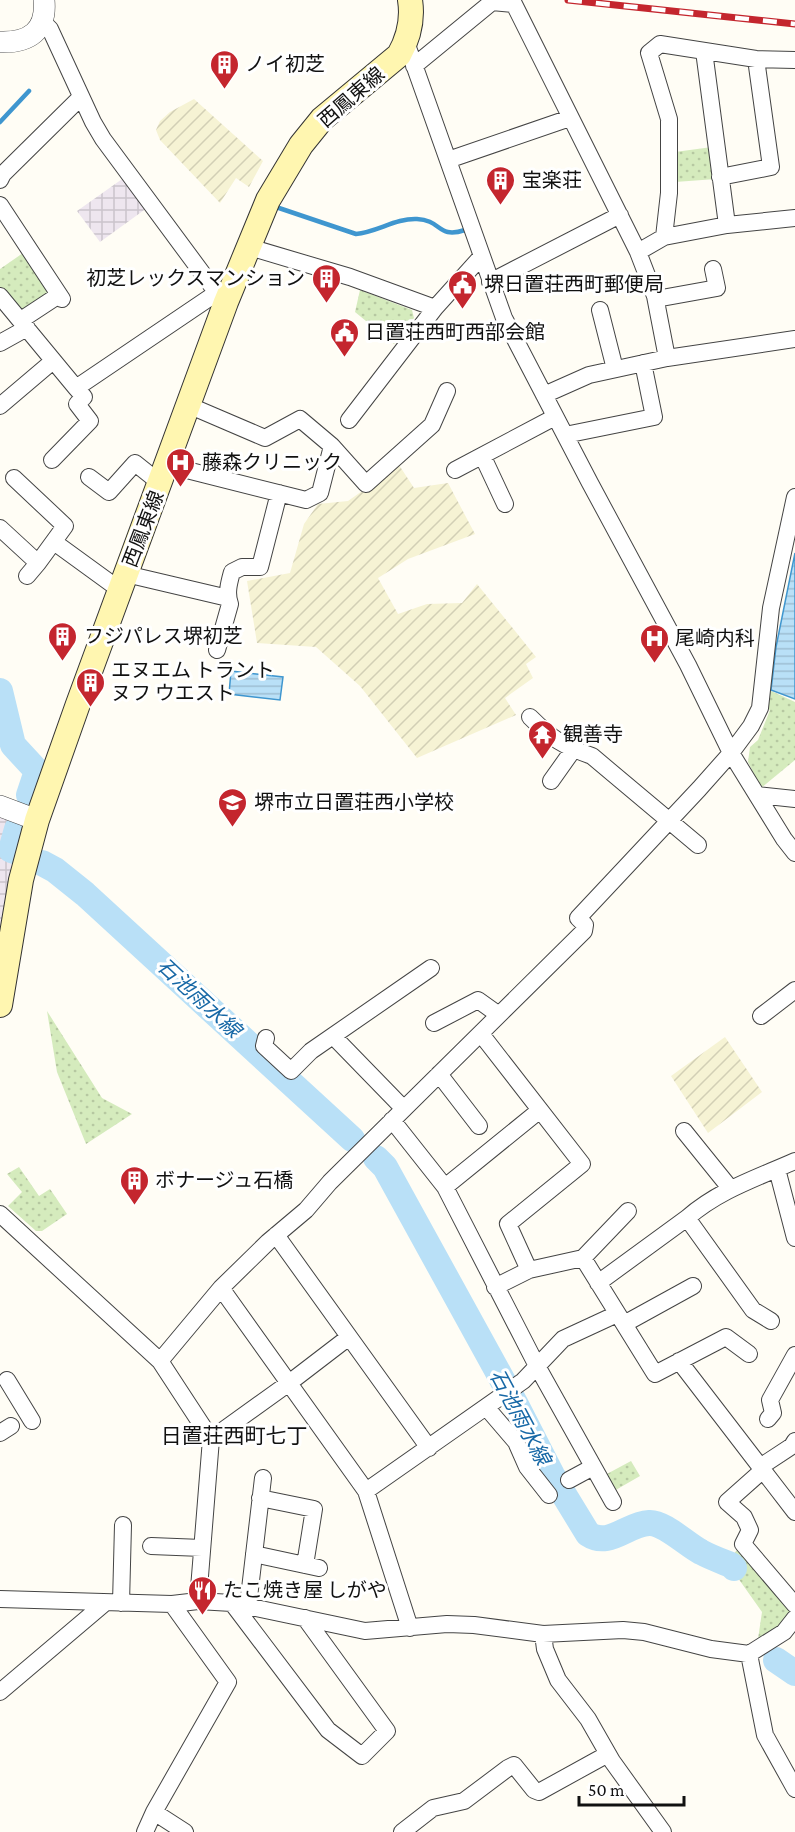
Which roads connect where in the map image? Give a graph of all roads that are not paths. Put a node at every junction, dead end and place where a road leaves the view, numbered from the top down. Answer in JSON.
{"nodes":[{"id":1,"x":44,"y":0,"type":"edge"},
{"id":2,"x":410,"y":0,"type":"edge"},
{"id":3,"x":43,"y":22,"type":"junction"},
{"id":4,"x":0,"y":42,"type":"edge"},
{"id":5,"x":406,"y":42,"type":"junction"},
{"id":6,"x":704,"y":51,"type":"junction"},
{"id":7,"x":756,"y":59,"type":"junction"},
{"id":8,"x":795,"y":60,"type":"edge"},
{"id":9,"x":414,"y":66,"type":"junction"},
{"id":10,"x":81,"y":97,"type":"junction"},
{"id":11,"x":570,"y":118,"type":"junction"},
{"id":12,"x":448,"y":160,"type":"junction"},
{"id":13,"x":720,"y":177,"type":"junction"},
{"id":14,"x":0,"y":180,"type":"edge"},
{"id":15,"x":0,"y":205,"type":"edge"},
{"id":16,"x":620,"y":215,"type":"junction"},
{"id":17,"x":795,"y":218,"type":"edge"},
{"id":18,"x":5,"y":224,"type":"edge"},
{"id":19,"x":728,"y":225,"type":"junction"},
{"id":20,"x":664,"y":237,"type":"junction"},
{"id":21,"x":249,"y":247,"type":"junction"},
{"id":22,"x":638,"y":252,"type":"junction"},
{"id":23,"x":481,"y":257,"type":"junction"},
{"id":24,"x":713,"y":269,"type":"dead end"},
{"id":25,"x":490,"y":282,"type":"junction"},
{"id":26,"x":224,"y":291,"type":"junction"},
{"id":27,"x":0,"y":297,"type":"edge"},
{"id":28,"x":656,"y":299,"type":"junction"},
{"id":29,"x":435,"y":308,"type":"junction"},
{"id":30,"x":600,"y":310,"type":"dead end"},
{"id":31,"x":24,"y":324,"type":"junction"},
{"id":32,"x":795,"y":339,"type":"edge"},
{"id":33,"x":0,"y":343,"type":"edge"},
{"id":34,"x":667,"y":358,"type":"junction"},
{"id":35,"x":53,"y":361,"type":"junction"},
{"id":36,"x":643,"y":363,"type":"junction"},
{"id":37,"x":615,"y":369,"type":"junction"},
{"id":38,"x":76,"y":388,"type":"junction"},
{"id":39,"x":447,"y":391,"type":"dead end"},
{"id":40,"x":544,"y":395,"type":"junction"},
{"id":41,"x":188,"y":405,"type":"junction"},
{"id":42,"x":0,"y":406,"type":"edge"},
{"id":43,"x":555,"y":417,"type":"junction"},
{"id":44,"x":349,"y":420,"type":"dead end"},
{"id":45,"x":565,"y":435,"type":"junction"},
{"id":46,"x":332,"y":446,"type":"junction"},
{"id":47,"x":60,"y":454,"type":"dead end"},
{"id":48,"x":483,"y":457,"type":"junction"},
{"id":49,"x":455,"y":470,"type":"dead end"},
{"id":50,"x":164,"y":474,"type":"junction"},
{"id":51,"x":89,"y":477,"type":"dead end"},
{"id":52,"x":14,"y":478,"type":"dead end"},
{"id":53,"x":279,"y":493,"type":"junction"},
{"id":54,"x":795,"y":497,"type":"edge"},
{"id":55,"x":505,"y":504,"type":"dead end"},
{"id":56,"x":0,"y":528,"type":"edge"},
{"id":57,"x":54,"y":542,"type":"junction"},
{"id":58,"x":38,"y":563,"type":"junction"},
{"id":59,"x":27,"y":576,"type":"dead end"},
{"id":60,"x":123,"y":582,"type":"junction"},
{"id":61,"x":228,"y":598,"type":"junction"},
{"id":62,"x":217,"y":650,"type":"dead end"},
{"id":63,"x":530,"y":717,"type":"dead end"},
{"id":64,"x":573,"y":750,"type":"junction"},
{"id":65,"x":732,"y":753,"type":"junction"},
{"id":66,"x":551,"y":780,"type":"dead end"},
{"id":67,"x":757,"y":795,"type":"junction"},
{"id":68,"x":795,"y":799,"type":"edge"},
{"id":69,"x":0,"y":807,"type":"edge"},
{"id":70,"x":37,"y":820,"type":"junction"},
{"id":71,"x":668,"y":821,"type":"junction"},
{"id":72,"x":698,"y":845,"type":"dead end"},
{"id":73,"x":795,"y":853,"type":"edge"},
{"id":74,"x":430,"y":968,"type":"dead end"},
{"id":75,"x":795,"y":990,"type":"edge"},
{"id":76,"x":0,"y":1005,"type":"edge"},
{"id":77,"x":500,"y":1015,"type":"junction"},
{"id":78,"x":761,"y":1016,"type":"dead end"},
{"id":79,"x":434,"y":1023,"type":"dead end"},
{"id":80,"x":481,"y":1034,"type":"junction"},
{"id":81,"x":333,"y":1036,"type":"junction"},
{"id":82,"x":266,"y":1038,"type":"dead end"},
{"id":83,"x":439,"y":1074,"type":"junction"},
{"id":84,"x":540,"y":1110,"type":"junction"},
{"id":85,"x":398,"y":1115,"type":"junction"},
{"id":86,"x":479,"y":1126,"type":"dead end"},
{"id":87,"x":684,"y":1131,"type":"dead end"},
{"id":88,"x":795,"y":1161,"type":"edge"},
{"id":89,"x":777,"y":1169,"type":"junction"},
{"id":90,"x":445,"y":1187,"type":"junction"},
{"id":91,"x":730,"y":1188,"type":"junction"},
{"id":92,"x":628,"y":1211,"type":"dead end"},
{"id":93,"x":0,"y":1214,"type":"edge"},
{"id":94,"x":687,"y":1218,"type":"junction"},
{"id":95,"x":276,"y":1235,"type":"junction"},
{"id":96,"x":795,"y":1238,"type":"edge"},
{"id":97,"x":583,"y":1258,"type":"junction"},
{"id":98,"x":529,"y":1270,"type":"junction"},
{"id":99,"x":598,"y":1283,"type":"junction"},
{"id":100,"x":693,"y":1286,"type":"dead end"},
{"id":101,"x":495,"y":1287,"type":"junction"},
{"id":102,"x":221,"y":1288,"type":"junction"},
{"id":103,"x":620,"y":1319,"type":"junction"},
{"id":104,"x":771,"y":1321,"type":"dead end"},
{"id":105,"x":349,"y":1337,"type":"junction"},
{"id":106,"x":749,"y":1354,"type":"dead end"},
{"id":107,"x":795,"y":1355,"type":"edge"},
{"id":108,"x":160,"y":1361,"type":"junction"},
{"id":109,"x":679,"y":1361,"type":"junction"},
{"id":110,"x":537,"y":1366,"type":"junction"},
{"id":111,"x":7,"y":1380,"type":"dead end"},
{"id":112,"x":789,"y":1380,"type":"edge"},
{"id":113,"x":289,"y":1383,"type":"junction"},
{"id":114,"x":486,"y":1407,"type":"junction"},
{"id":115,"x":768,"y":1419,"type":"dead end"},
{"id":116,"x":32,"y":1421,"type":"dead end"},
{"id":117,"x":211,"y":1439,"type":"junction"},
{"id":118,"x":795,"y":1442,"type":"edge"},
{"id":119,"x":429,"y":1448,"type":"junction"},
{"id":120,"x":593,"y":1467,"type":"junction"},
{"id":121,"x":762,"y":1468,"type":"junction"},
{"id":122,"x":263,"y":1478,"type":"dead end"},
{"id":123,"x":569,"y":1480,"type":"dead end"},
{"id":124,"x":366,"y":1491,"type":"junction"},
{"id":125,"x":549,"y":1495,"type":"dead end"},
{"id":126,"x":260,"y":1498,"type":"junction"},
{"id":127,"x":613,"y":1502,"type":"dead end"},
{"id":128,"x":795,"y":1512,"type":"edge"},
{"id":129,"x":123,"y":1525,"type":"dead end"},
{"id":130,"x":151,"y":1546,"type":"dead end"},
{"id":131,"x":202,"y":1548,"type":"junction"},
{"id":132,"x":254,"y":1554,"type":"junction"},
{"id":133,"x":0,"y":1599,"type":"edge"},
{"id":134,"x":198,"y":1601,"type":"junction"},
{"id":135,"x":113,"y":1603,"type":"junction"},
{"id":136,"x":172,"y":1604,"type":"junction"},
{"id":137,"x":240,"y":1604,"type":"junction"},
{"id":138,"x":795,"y":1605,"type":"edge"},
{"id":139,"x":305,"y":1618,"type":"junction"},
{"id":140,"x":795,"y":1618,"type":"edge"},
{"id":141,"x":410,"y":1628,"type":"junction"},
{"id":142,"x":543,"y":1634,"type":"junction"},
{"id":143,"x":749,"y":1654,"type":"junction"},
{"id":144,"x":0,"y":1692,"type":"edge"},
{"id":145,"x":608,"y":1754,"type":"junction"},
{"id":146,"x":795,"y":1789,"type":"edge"},
{"id":147,"x":154,"y":1812,"type":"junction"},
{"id":148,"x":145,"y":1832,"type":"edge"},
{"id":149,"x":185,"y":1832,"type":"edge"},
{"id":150,"x":402,"y":1832,"type":"edge"},
{"id":151,"x":663,"y":1832,"type":"edge"}],
"edges":[{"from":1,"to":3,"type":"street"},
{"from":2,"to":5,"type":"main road","name":"西鳳東線"},
{"from":3,"to":4,"type":"street"},
{"from":3,"to":10,"type":"street"},
{"from":5,"to":9,"type":"street"},
{"from":5,"to":21,"type":"main road","name":"西鳳東線"},
{"from":6,"to":7,"type":"street"},
{"from":6,"to":13,"type":"street"},
{"from":6,"to":20,"type":"street"},
{"from":7,"to":8,"type":"street"},
{"from":7,"to":13,"type":"street"},
{"from":9,"to":11,"type":"street"},
{"from":9,"to":12,"type":"street"},
{"from":10,"to":14,"type":"street"},
{"from":10,"to":26,"type":"street"},
{"from":11,"to":12,"type":"street"},
{"from":11,"to":16,"type":"street"},
{"from":12,"to":23,"type":"street"},
{"from":13,"to":19,"type":"street"},
{"from":15,"to":18,"type":"street"},
{"from":16,"to":22,"type":"street"},
{"from":16,"to":25,"type":"street"},
{"from":17,"to":19,"type":"street"},
{"from":18,"to":31,"type":"street"},
{"from":19,"to":20,"type":"street"},
{"from":20,"to":22,"type":"street"},
{"from":21,"to":26,"type":"main road","name":"西鳳東線"},
{"from":21,"to":29,"type":"street"},
{"from":22,"to":28,"type":"street"},
{"from":23,"to":25,"type":"street"},
{"from":23,"to":29,"type":"street"},
{"from":24,"to":28,"type":"street"},
{"from":25,"to":40,"type":"street"},
{"from":26,"to":38,"type":"street"},
{"from":26,"to":41,"type":"main road","name":"西鳳東線"},
{"from":27,"to":31,"type":"street"},
{"from":28,"to":34,"type":"street"},
{"from":29,"to":44,"type":"street"},
{"from":30,"to":37,"type":"street"},
{"from":31,"to":33,"type":"street"},
{"from":31,"to":35,"type":"street"},
{"from":32,"to":34,"type":"street"},
{"from":34,"to":36,"type":"street"},
{"from":35,"to":38,"type":"street"},
{"from":35,"to":42,"type":"street"},
{"from":36,"to":37,"type":"street"},
{"from":36,"to":45,"type":"street"},
{"from":37,"to":40,"type":"street"},
{"from":38,"to":47,"type":"street"},
{"from":39,"to":46,"type":"street"},
{"from":40,"to":43,"type":"street"},
{"from":41,"to":46,"type":"street"},
{"from":41,"to":50,"type":"main road","name":"西鳳東線"},
{"from":43,"to":45,"type":"street"},
{"from":43,"to":48,"type":"street"},
{"from":45,"to":65,"type":"street"},
{"from":46,"to":53,"type":"street"},
{"from":48,"to":49,"type":"street"},
{"from":48,"to":55,"type":"street"},
{"from":50,"to":51,"type":"street"},
{"from":50,"to":53,"type":"street"},
{"from":50,"to":60,"type":"main road","name":"西鳳東線"},
{"from":52,"to":57,"type":"street"},
{"from":53,"to":61,"type":"street"},
{"from":54,"to":65,"type":"street"},
{"from":56,"to":58,"type":"street"},
{"from":57,"to":58,"type":"street"},
{"from":57,"to":60,"type":"street"},
{"from":58,"to":59,"type":"street"},
{"from":60,"to":61,"type":"street"},
{"from":60,"to":70,"type":"main road","name":"西鳳東線"},
{"from":61,"to":62,"type":"street"},
{"from":63,"to":64,"type":"street"},
{"from":64,"to":66,"type":"street"},
{"from":64,"to":71,"type":"street"},
{"from":65,"to":67,"type":"street"},
{"from":65,"to":71,"type":"street"},
{"from":67,"to":68,"type":"street"},
{"from":67,"to":73,"type":"street"},
{"from":69,"to":70,"type":"street"},
{"from":70,"to":76,"type":"main road","name":"西鳳東線"},
{"from":71,"to":72,"type":"street"},
{"from":71,"to":77,"type":"street"},
{"from":74,"to":81,"type":"street"},
{"from":75,"to":78,"type":"street"},
{"from":77,"to":79,"type":"street"},
{"from":77,"to":80,"type":"street"},
{"from":80,"to":83,"type":"street"},
{"from":80,"to":84,"type":"street"},
{"from":81,"to":82,"type":"street"},
{"from":81,"to":85,"type":"street"},
{"from":83,"to":85,"type":"street"},
{"from":83,"to":86,"type":"street"},
{"from":84,"to":90,"type":"street"},
{"from":84,"to":98,"type":"street"},
{"from":85,"to":90,"type":"street"},
{"from":85,"to":95,"type":"street"},
{"from":87,"to":91,"type":"street"},
{"from":88,"to":89,"type":"street"},
{"from":89,"to":91,"type":"street"},
{"from":89,"to":96,"type":"street"},
{"from":90,"to":101,"type":"street"},
{"from":91,"to":94,"type":"street"},
{"from":92,"to":97,"type":"street"},
{"from":93,"to":108,"type":"street"},
{"from":94,"to":99,"type":"street"},
{"from":94,"to":104,"type":"street"},
{"from":95,"to":102,"type":"street"},
{"from":95,"to":105,"type":"street"},
{"from":97,"to":98,"type":"street"},
{"from":97,"to":99,"type":"street"},
{"from":98,"to":101,"type":"street"},
{"from":99,"to":103,"type":"street"},
{"from":100,"to":103,"type":"street"},
{"from":101,"to":110,"type":"street"},
{"from":102,"to":108,"type":"street"},
{"from":102,"to":113,"type":"street"},
{"from":103,"to":109,"type":"street"},
{"from":103,"to":110,"type":"street"},
{"from":105,"to":113,"type":"street"},
{"from":105,"to":119,"type":"street"},
{"from":106,"to":109,"type":"street"},
{"from":107,"to":112,"type":"street"},
{"from":108,"to":117,"type":"street"},
{"from":109,"to":121,"type":"street"},
{"from":110,"to":114,"type":"street"},
{"from":110,"to":120,"type":"street"},
{"from":111,"to":116,"type":"street"},
{"from":112,"to":115,"type":"street"},
{"from":113,"to":117,"type":"street"},
{"from":113,"to":124,"type":"street"},
{"from":114,"to":119,"type":"street"},
{"from":114,"to":125,"type":"street"},
{"from":117,"to":131,"type":"street"},
{"from":118,"to":121,"type":"street"},
{"from":119,"to":124,"type":"street"},
{"from":120,"to":123,"type":"street"},
{"from":120,"to":127,"type":"street"},
{"from":121,"to":128,"type":"street"},
{"from":121,"to":138,"type":"street"},
{"from":122,"to":126,"type":"street"},
{"from":124,"to":141,"type":"street"},
{"from":126,"to":132,"type":"street"},
{"from":126,"to":132,"type":"street"},
{"from":129,"to":135,"type":"street"},
{"from":130,"to":131,"type":"street"},
{"from":131,"to":134,"type":"street"},
{"from":132,"to":137,"type":"street"},
{"from":133,"to":135,"type":"street"},
{"from":134,"to":136,"type":"street"},
{"from":134,"to":137,"type":"street"},
{"from":135,"to":136,"type":"street"},
{"from":135,"to":144,"type":"street"},
{"from":136,"to":147,"type":"street"},
{"from":137,"to":139,"type":"street"},
{"from":137,"to":139,"type":"street"},
{"from":139,"to":141,"type":"street"},
{"from":140,"to":143,"type":"street"},
{"from":141,"to":142,"type":"street"},
{"from":142,"to":143,"type":"street"},
{"from":142,"to":145,"type":"street"},
{"from":143,"to":146,"type":"street"},
{"from":145,"to":150,"type":"street"},
{"from":145,"to":151,"type":"street"},
{"from":147,"to":148,"type":"street"},
{"from":147,"to":149,"type":"street"}]}
